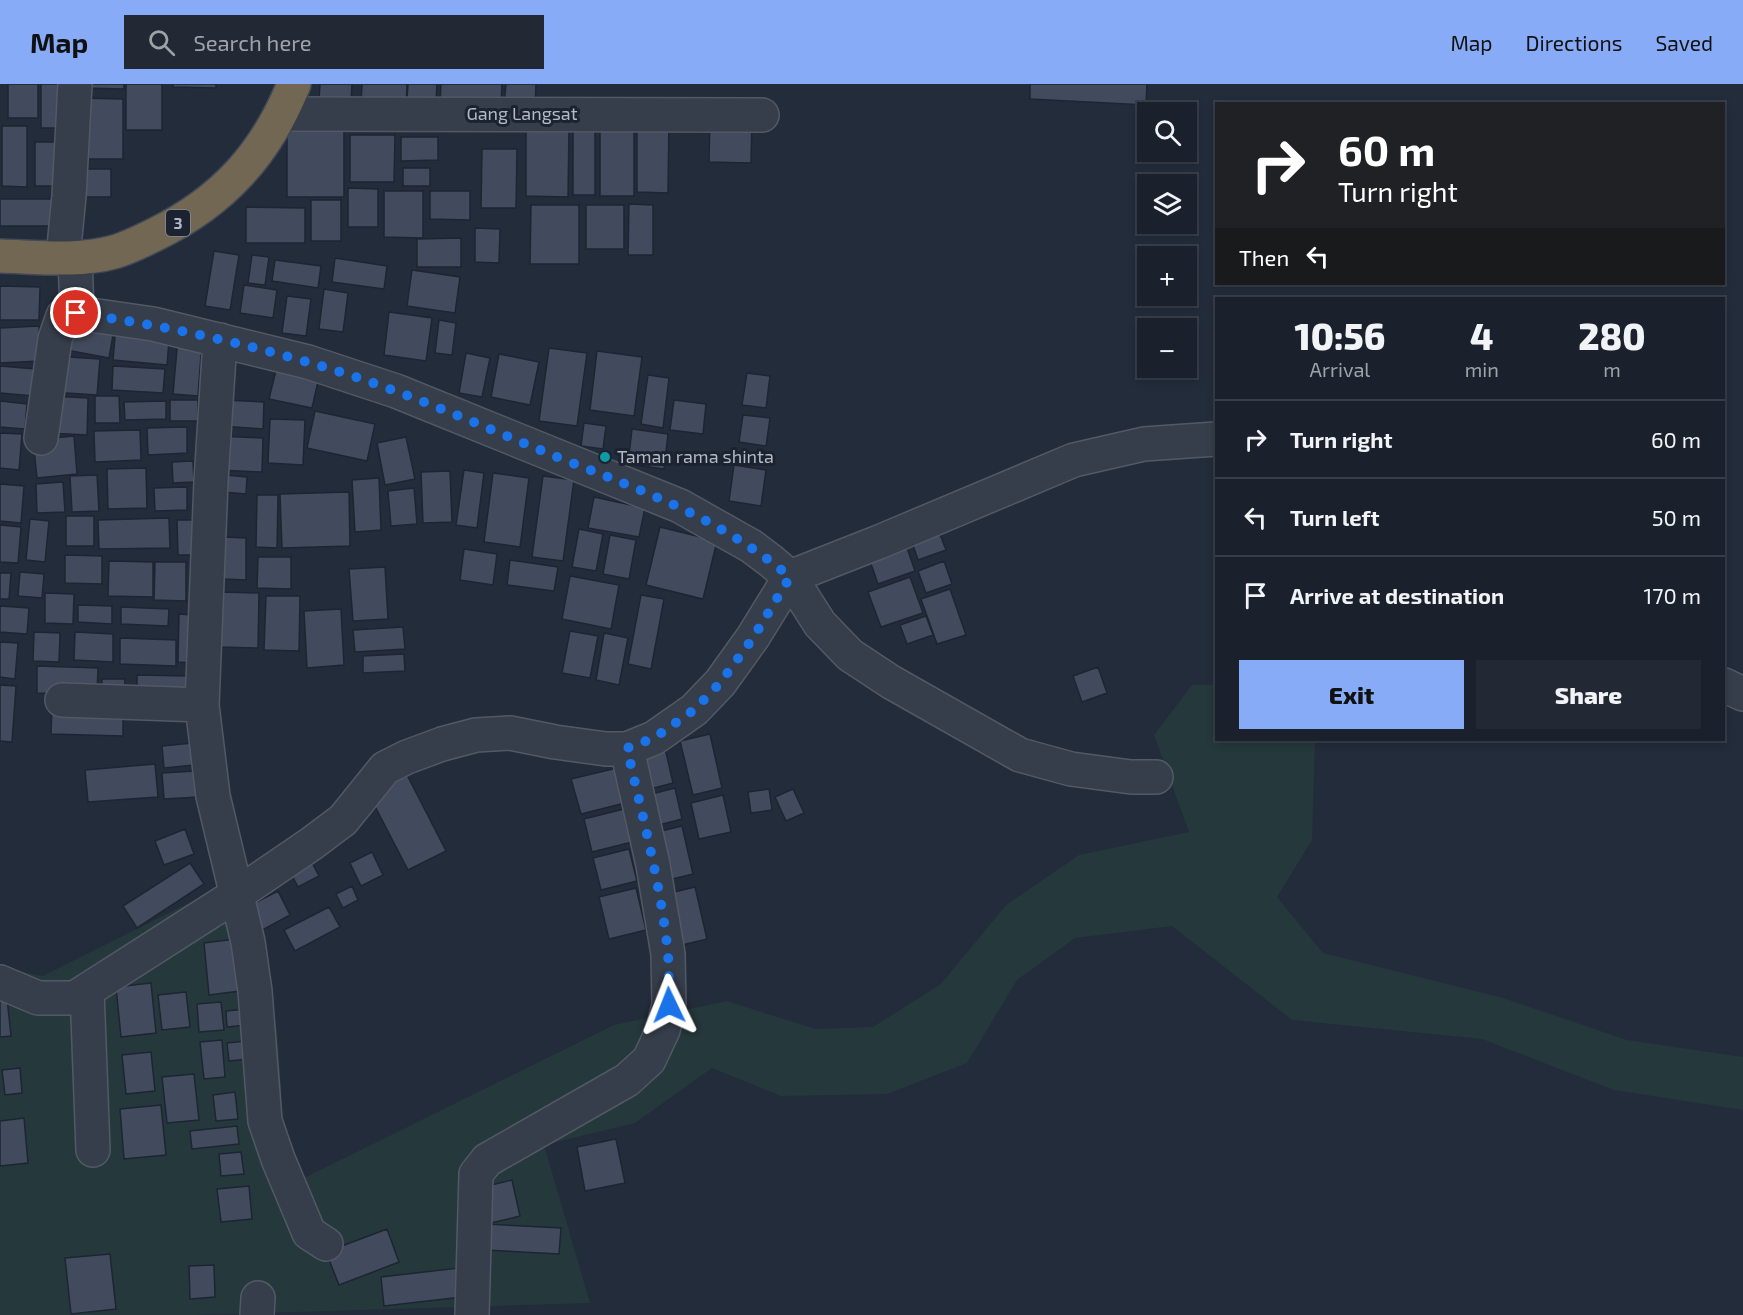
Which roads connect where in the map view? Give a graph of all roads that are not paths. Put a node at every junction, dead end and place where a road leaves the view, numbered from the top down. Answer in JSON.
{"nodes":[{"id":1,"x":75,"y":84,"type":"edge"},
{"id":2,"x":294,"y":84,"type":"edge"},
{"id":3,"x":282,"y":114,"type":"junction"},
{"id":4,"x":762,"y":115,"type":"dead end"},
{"id":5,"x":0,"y":256,"type":"edge"},
{"id":6,"x":69,"y":257,"type":"junction"},
{"id":7,"x":76,"y":313,"type":"junction"},
{"id":8,"x":220,"y":340,"type":"junction"},
{"id":9,"x":41,"y":438,"type":"dead end"},
{"id":10,"x":1215,"y":440,"type":"edge"},
{"id":11,"x":790,"y":577,"type":"junction"},
{"id":12,"x":1725,"y":685,"type":"edge"},
{"id":13,"x":1743,"y":694,"type":"edge"},
{"id":14,"x":62,"y":699,"type":"dead end"},
{"id":15,"x":202,"y":705,"type":"junction"},
{"id":16,"x":627,"y":748,"type":"junction"},
{"id":17,"x":1156,"y":777,"type":"dead end"},
{"id":18,"x":236,"y":895,"type":"junction"},
{"id":19,"x":0,"y":982,"type":"edge"},
{"id":20,"x":87,"y":990,"type":"junction"},
{"id":21,"x":93,"y":1150,"type":"dead end"},
{"id":22,"x":326,"y":1244,"type":"dead end"},
{"id":23,"x":472,"y":1315,"type":"edge"}],
"edges":[{"from":1,"to":6,"type":"street"},
{"from":2,"to":3,"type":"highway","number":"3"},
{"from":3,"to":4,"type":"street","name":"Gang Langsat"},
{"from":3,"to":6,"type":"highway","number":"3"},
{"from":5,"to":6,"type":"highway","number":"3"},
{"from":6,"to":7,"type":"street"},
{"from":7,"to":8,"type":"street"},
{"from":7,"to":9,"type":"street"},
{"from":8,"to":11,"type":"street"},
{"from":8,"to":15,"type":"street"},
{"from":10,"to":11,"type":"street"},
{"from":11,"to":16,"type":"street"},
{"from":11,"to":17,"type":"street"},
{"from":12,"to":13,"type":"street"},
{"from":14,"to":15,"type":"street"},
{"from":15,"to":18,"type":"street"},
{"from":16,"to":18,"type":"street"},
{"from":16,"to":23,"type":"street"},
{"from":18,"to":20,"type":"street"},
{"from":18,"to":22,"type":"street"},
{"from":19,"to":20,"type":"street"},
{"from":20,"to":21,"type":"street"}]}
